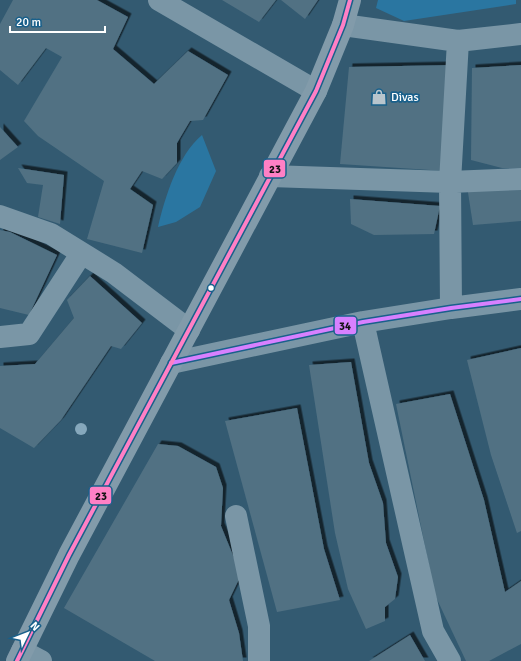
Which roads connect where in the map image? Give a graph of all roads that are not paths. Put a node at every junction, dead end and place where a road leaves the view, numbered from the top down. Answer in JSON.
{"nodes":[{"id":1,"x":159,"y":0,"type":"edge"},
{"id":2,"x":350,"y":0,"type":"edge"},
{"id":3,"x":343,"y":24,"type":"junction"},
{"id":4,"x":521,"y":34,"type":"edge"},
{"id":5,"x":458,"y":41,"type":"junction"},
{"id":6,"x":316,"y":91,"type":"junction"},
{"id":7,"x":270,"y":176,"type":"junction"},
{"id":8,"x":521,"y":179,"type":"edge"},
{"id":9,"x":450,"y":182,"type":"junction"},
{"id":10,"x":0,"y":216,"type":"edge"},
{"id":11,"x":81,"y":254,"type":"junction"},
{"id":12,"x":521,"y":299,"type":"edge"},
{"id":13,"x":451,"y":308,"type":"junction"},
{"id":14,"x":363,"y":322,"type":"junction"},
{"id":15,"x":189,"y":330,"type":"junction"},
{"id":16,"x":0,"y":337,"type":"edge"},
{"id":17,"x":171,"y":363,"type":"junction"},
{"id":18,"x":236,"y":516,"type":"dead end"},
{"id":19,"x":19,"y":656,"type":"edge"},
{"id":20,"x":42,"y":661,"type":"edge"},
{"id":21,"x":259,"y":661,"type":"edge"},
{"id":22,"x":450,"y":661,"type":"edge"}],
"edges":[{"from":1,"to":6,"type":"street"},
{"from":2,"to":3,"type":"street"},
{"from":3,"to":5,"type":"street"},
{"from":3,"to":6,"type":"street"},
{"from":4,"to":5,"type":"street"},
{"from":5,"to":9,"type":"street"},
{"from":6,"to":7,"type":"street"},
{"from":7,"to":9,"type":"street"},
{"from":7,"to":15,"type":"street"},
{"from":8,"to":9,"type":"street"},
{"from":9,"to":13,"type":"street"},
{"from":10,"to":11,"type":"street"},
{"from":11,"to":15,"type":"street"},
{"from":11,"to":16,"type":"street"},
{"from":12,"to":13,"type":"street"},
{"from":13,"to":14,"type":"street"},
{"from":14,"to":17,"type":"street"},
{"from":14,"to":22,"type":"street"},
{"from":15,"to":17,"type":"street"},
{"from":17,"to":19,"type":"street"},
{"from":18,"to":21,"type":"street"},
{"from":19,"to":20,"type":"street"}]}
